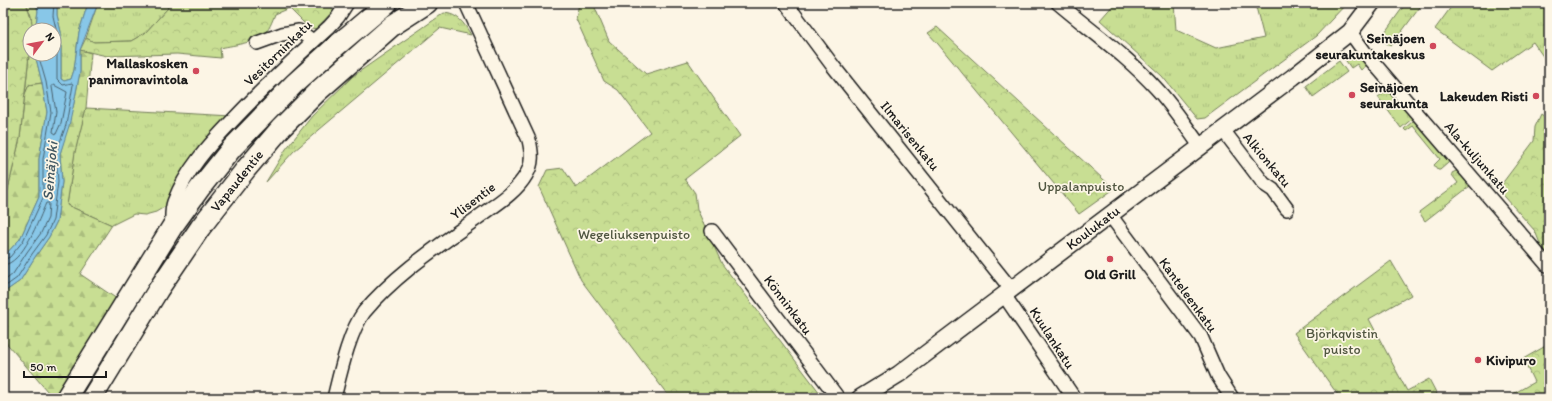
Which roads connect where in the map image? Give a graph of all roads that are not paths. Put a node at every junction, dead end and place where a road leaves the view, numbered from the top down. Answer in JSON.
{"nodes":[{"id":1,"x":347,"y":3,"type":"edge"},
{"id":2,"x":387,"y":3,"type":"edge"},
{"id":3,"x":427,"y":3,"type":"edge"},
{"id":4,"x":466,"y":3,"type":"edge"},
{"id":5,"x":786,"y":3,"type":"edge"},
{"id":6,"x":1058,"y":3,"type":"edge"},
{"id":7,"x":1372,"y":3,"type":"edge"},
{"id":8,"x":1350,"y":32,"type":"junction"},
{"id":9,"x":313,"y":41,"type":"junction"},
{"id":10,"x":257,"y":43,"type":"dead end"},
{"id":11,"x":1223,"y":130,"type":"junction"},
{"id":12,"x":1201,"y":147,"type":"junction"},
{"id":13,"x":1287,"y":209,"type":"dead end"},
{"id":14,"x":1110,"y":215,"type":"junction"},
{"id":15,"x":172,"y":227,"type":"junction"},
{"id":16,"x":712,"y":231,"type":"dead end"},
{"id":17,"x":1549,"y":267,"type":"edge"},
{"id":18,"x":1008,"y":292,"type":"junction"},
{"id":19,"x":66,"y":398,"type":"edge"},
{"id":20,"x":92,"y":398,"type":"edge"},
{"id":21,"x":334,"y":398,"type":"edge"},
{"id":22,"x":838,"y":398,"type":"edge"},
{"id":23,"x":860,"y":398,"type":"edge"},
{"id":24,"x":1074,"y":398,"type":"edge"},
{"id":25,"x":1232,"y":398,"type":"edge"}],
"edges":[{"from":1,"to":9,"type":"street","name":"Vesitorninkatu"},
{"from":2,"to":15,"type":"main road","name":"Vapaudentie"},
{"from":3,"to":20,"type":"main road","name":"Vapaudentie"},
{"from":4,"to":21,"type":"street","name":"Ylisentie"},
{"from":5,"to":18,"type":"street","name":"Ilmarisenkatu"},
{"from":6,"to":12,"type":"street"},
{"from":7,"to":8,"type":"street","name":"Koulukatu"},
{"from":8,"to":11,"type":"street","name":"Koulukatu"},
{"from":8,"to":17,"type":"street","name":"Ala-kuljunkatu"},
{"from":9,"to":10,"type":"street"},
{"from":9,"to":15,"type":"street","name":"Vesitorninkatu"},
{"from":11,"to":12,"type":"street","name":"Koulukatu"},
{"from":11,"to":13,"type":"street","name":"Alkionkatu"},
{"from":12,"to":14,"type":"street","name":"Koulukatu"},
{"from":14,"to":18,"type":"street","name":"Koulukatu"},
{"from":14,"to":25,"type":"street","name":"Kanteleenkatu"},
{"from":15,"to":19,"type":"main road","name":"Vapaudentie"},
{"from":16,"to":22,"type":"street","name":"Könninkatu"},
{"from":18,"to":23,"type":"street","name":"Koulukatu"},
{"from":18,"to":24,"type":"street","name":"Kuulankatu"}]}
